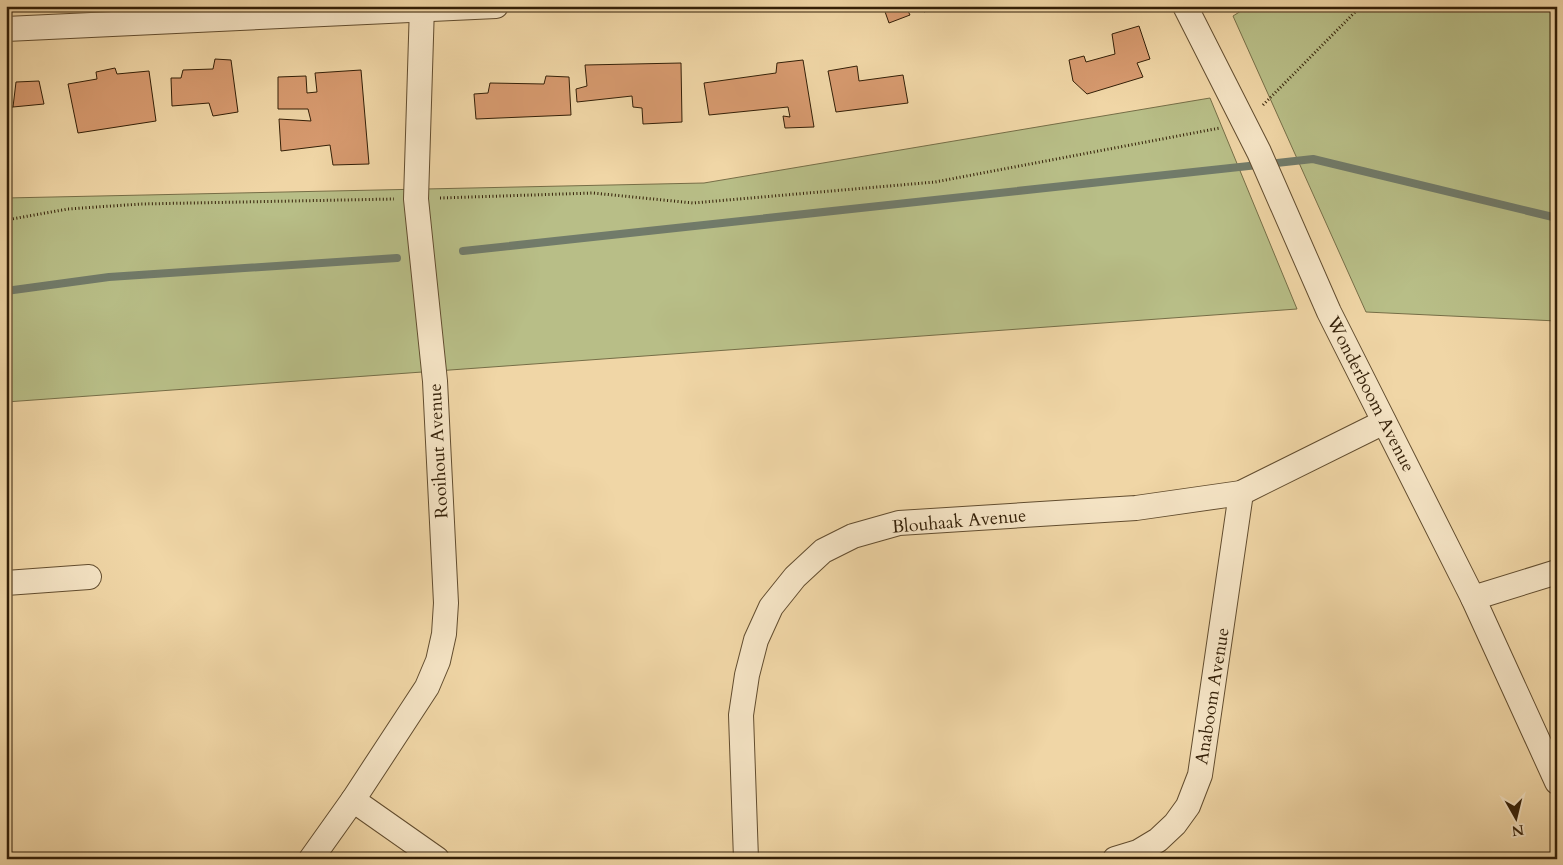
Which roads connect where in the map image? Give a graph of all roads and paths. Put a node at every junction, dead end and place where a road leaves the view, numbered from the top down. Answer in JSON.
{"nodes":[{"id":1,"x":496,"y":6,"type":"edge"},
{"id":2,"x":1185,"y":6,"type":"edge"},
{"id":3,"x":1361,"y":6,"type":"edge"},
{"id":4,"x":422,"y":8,"type":"edge"},
{"id":5,"x":6,"y":29,"type":"edge"},
{"id":6,"x":1245,"y":124,"type":"junction"},
{"id":7,"x":416,"y":199,"type":"junction"},
{"id":8,"x":6,"y":220,"type":"edge"},
{"id":9,"x":1384,"y":422,"type":"junction"},
{"id":10,"x":1241,"y":493,"type":"junction"},
{"id":11,"x":1557,"y":572,"type":"edge"},
{"id":12,"x":89,"y":577,"type":"dead end"},
{"id":13,"x":6,"y":583,"type":"edge"},
{"id":14,"x":1473,"y":598,"type":"junction"},
{"id":15,"x":1557,"y":782,"type":"edge"},
{"id":16,"x":353,"y":800,"type":"junction"},
{"id":17,"x":311,"y":859,"type":"edge"},
{"id":18,"x":437,"y":859,"type":"edge"},
{"id":19,"x":746,"y":859,"type":"edge"},
{"id":20,"x":1115,"y":859,"type":"edge"}],
"edges":[{"from":1,"to":4,"type":"street"},
{"from":2,"to":6,"type":"street","name":"Wonderboom Avenue"},
{"from":3,"to":6,"type":"path"},
{"from":4,"to":5,"type":"street"},
{"from":4,"to":7,"type":"street","name":"Rooihout Avenue"},
{"from":6,"to":7,"type":"path"},
{"from":6,"to":9,"type":"street","name":"Wonderboom Avenue"},
{"from":7,"to":8,"type":"path"},
{"from":7,"to":16,"type":"street","name":"Rooihout Avenue"},
{"from":9,"to":10,"type":"street","name":"Blouhaak Avenue"},
{"from":9,"to":14,"type":"street","name":"Wonderboom Avenue"},
{"from":10,"to":19,"type":"street","name":"Blouhaak Avenue"},
{"from":10,"to":20,"type":"street","name":"Anaboom Avenue"},
{"from":11,"to":14,"type":"street"},
{"from":12,"to":13,"type":"street"},
{"from":14,"to":15,"type":"street","name":"Wonderboom Avenue"},
{"from":16,"to":17,"type":"street","name":"Rooihout Avenue"},
{"from":16,"to":18,"type":"street"}]}
